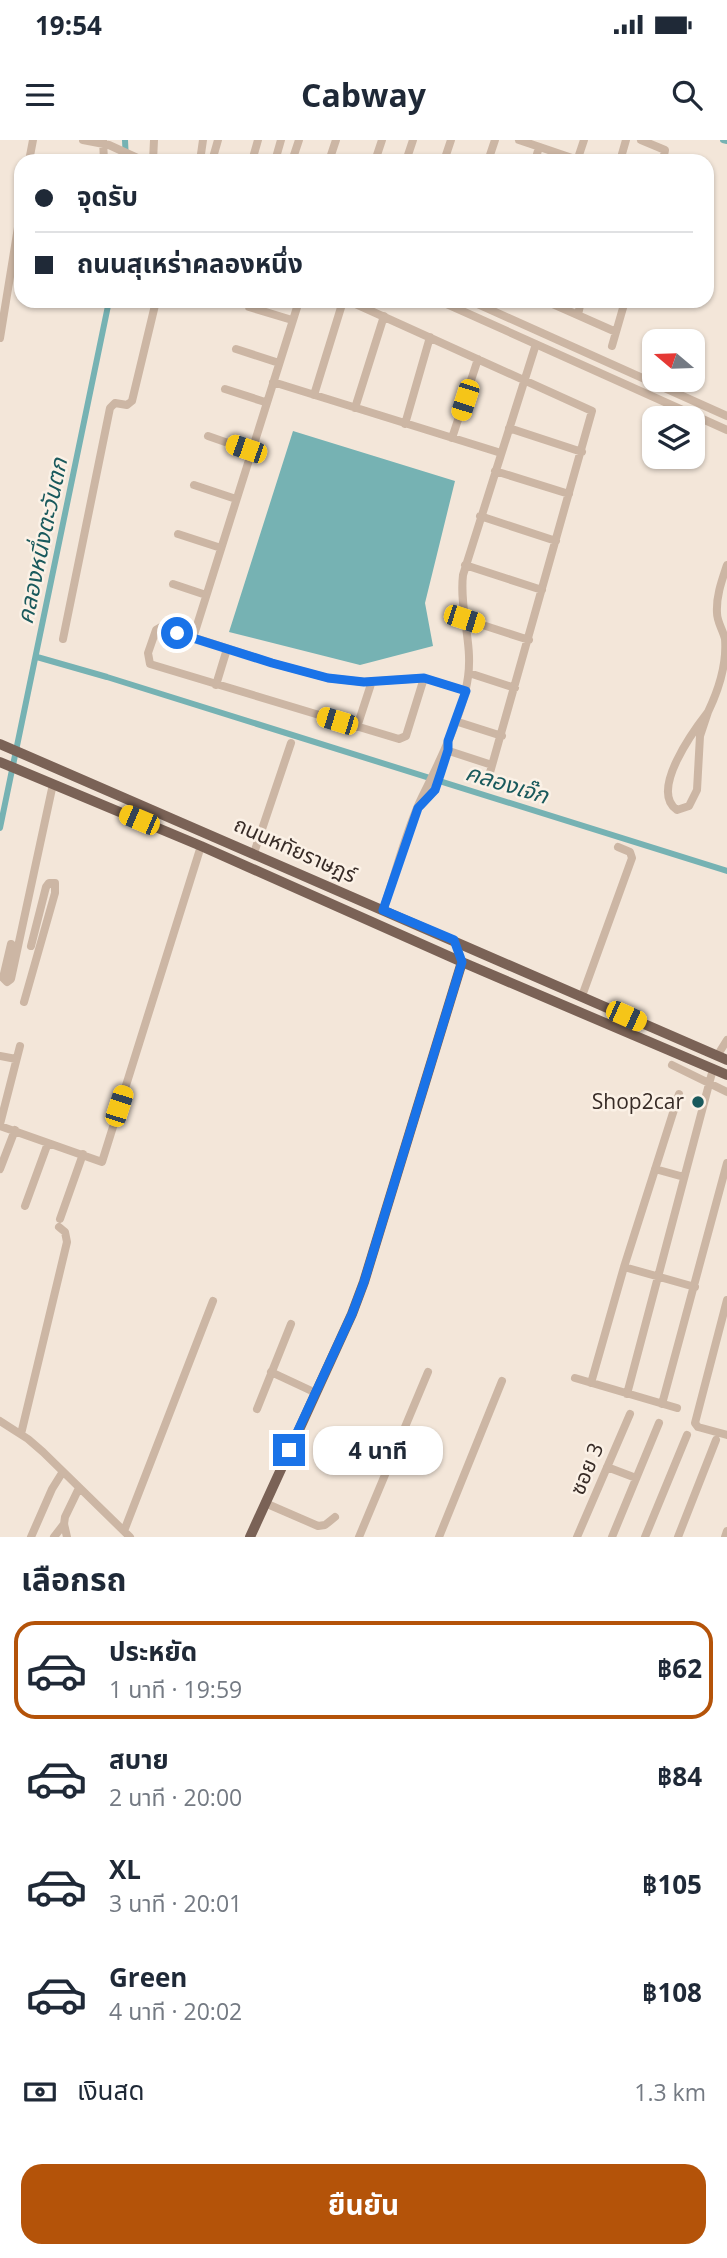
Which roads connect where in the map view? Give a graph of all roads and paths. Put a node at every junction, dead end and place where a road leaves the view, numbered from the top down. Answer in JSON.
{"nodes":[{"id":1,"x":83,"y":140,"type":"edge"},
{"id":2,"x":519,"y":140,"type":"edge"},
{"id":3,"x":641,"y":140,"type":"edge"},
{"id":4,"x":105,"y":143,"type":"edge"},
{"id":5,"x":539,"y":147,"type":"junction"},
{"id":6,"x":129,"y":154,"type":"edge"},
{"id":7,"x":537,"y":154,"type":"edge"},
{"id":8,"x":560,"y":154,"type":"edge"},
{"id":9,"x":664,"y":154,"type":"edge"},
{"id":10,"x":14,"y":252,"type":"edge"},
{"id":11,"x":154,"y":308,"type":"edge"},
{"id":12,"x":252,"y":308,"type":"edge"},
{"id":13,"x":296,"y":308,"type":"edge"},
{"id":14,"x":341,"y":308,"type":"edge"},
{"id":15,"x":365,"y":308,"type":"edge"},
{"id":16,"x":456,"y":308,"type":"edge"},
{"id":17,"x":497,"y":308,"type":"edge"},
{"id":18,"x":563,"y":308,"type":"edge"},
{"id":19,"x":579,"y":308,"type":"edge"},
{"id":20,"x":623,"y":308,"type":"edge"},
{"id":21,"x":578,"y":314,"type":"junction"},
{"id":22,"x":384,"y":316,"type":"junction"},
{"id":23,"x":292,"y":320,"type":"junction"},
{"id":24,"x":616,"y":332,"type":"junction"},
{"id":25,"x":430,"y":337,"type":"junction"},
{"id":26,"x":0,"y":338,"type":"edge"},
{"id":27,"x":536,"y":344,"type":"junction"},
{"id":28,"x":612,"y":346,"type":"dead end"},
{"id":29,"x":236,"y":349,"type":"dead end"},
{"id":30,"x":478,"y":359,"type":"junction"},
{"id":31,"x":279,"y":363,"type":"junction"},
{"id":32,"x":524,"y":380,"type":"junction"},
{"id":33,"x":272,"y":382,"type":"junction"},
{"id":34,"x":225,"y":389,"type":"dead end"},
{"id":35,"x":314,"y":395,"type":"junction"},
{"id":36,"x":265,"y":402,"type":"junction"},
{"id":37,"x":355,"y":408,"type":"junction"},
{"id":38,"x":716,"y":411,"type":"junction"},
{"id":39,"x":727,"y":416,"type":"edge"},
{"id":40,"x":710,"y":423,"type":"junction"},
{"id":41,"x":405,"y":424,"type":"junction"},
{"id":42,"x":509,"y":428,"type":"junction"},
{"id":43,"x":727,"y":430,"type":"edge"},
{"id":44,"x":208,"y":436,"type":"dead end"},
{"id":45,"x":452,"y":438,"type":"junction"},
{"id":46,"x":251,"y":451,"type":"junction"},
{"id":47,"x":582,"y":452,"type":"junction"},
{"id":48,"x":501,"y":453,"type":"junction"},
{"id":49,"x":495,"y":471,"type":"junction"},
{"id":50,"x":194,"y":485,"type":"dead end"},
{"id":51,"x":569,"y":495,"type":"junction"},
{"id":52,"x":236,"y":499,"type":"junction"},
{"id":53,"x":480,"y":516,"type":"junction"},
{"id":54,"x":178,"y":534,"type":"dead end"},
{"id":55,"x":556,"y":541,"type":"junction"},
{"id":56,"x":221,"y":548,"type":"junction"},
{"id":57,"x":465,"y":565,"type":"junction"},
{"id":58,"x":727,"y":565,"type":"edge"},
{"id":59,"x":173,"y":584,"type":"dead end"},
{"id":60,"x":542,"y":590,"type":"junction"},
{"id":61,"x":206,"y":595,"type":"junction"},
{"id":62,"x":464,"y":619,"type":"junction"},
{"id":63,"x":193,"y":638,"type":"junction"},
{"id":64,"x":63,"y":639,"type":"dead end"},
{"id":65,"x":528,"y":640,"type":"junction"},
{"id":66,"x":227,"y":649,"type":"junction"},
{"id":67,"x":469,"y":673,"type":"junction"},
{"id":68,"x":424,"y":678,"type":"junction"},
{"id":69,"x":372,"y":681,"type":"junction"},
{"id":70,"x":216,"y":685,"type":"junction"},
{"id":71,"x":515,"y":688,"type":"junction"},
{"id":72,"x":466,"y":691,"type":"junction"},
{"id":73,"x":708,"y":712,"type":"junction"},
{"id":74,"x":455,"y":721,"type":"junction"},
{"id":75,"x":357,"y":727,"type":"junction"},
{"id":76,"x":502,"y":736,"type":"junction"},
{"id":77,"x":291,"y":743,"type":"dead end"},
{"id":78,"x":0,"y":744,"type":"edge"},
{"id":79,"x":446,"y":747,"type":"junction"},
{"id":80,"x":0,"y":762,"type":"edge"},
{"id":81,"x":492,"y":765,"type":"junction"},
{"id":82,"x":489,"y":776,"type":"dead end"},
{"id":83,"x":53,"y":784,"type":"junction"},
{"id":84,"x":201,"y":846,"type":"junction"},
{"id":85,"x":618,"y":847,"type":"dead end"},
{"id":86,"x":254,"y":853,"type":"junction"},
{"id":87,"x":383,"y":910,"type":"junction"},
{"id":88,"x":454,"y":940,"type":"junction"},
{"id":89,"x":0,"y":942,"type":"edge"},
{"id":90,"x":15,"y":943,"type":"junction"},
{"id":91,"x":36,"y":948,"type":"junction"},
{"id":92,"x":483,"y":953,"type":"junction"},
{"id":93,"x":4,"y":957,"type":"edge"},
{"id":94,"x":462,"y":962,"type":"junction"},
{"id":95,"x":582,"y":996,"type":"junction"},
{"id":96,"x":24,"y":1002,"type":"dead end"},
{"id":97,"x":727,"y":1040,"type":"edge"},
{"id":98,"x":20,"y":1046,"type":"dead end"},
{"id":99,"x":0,"y":1056,"type":"edge"},
{"id":100,"x":722,"y":1058,"type":"edge"},
{"id":101,"x":16,"y":1059,"type":"junction"},
{"id":102,"x":672,"y":1065,"type":"dead end"},
{"id":103,"x":713,"y":1069,"type":"junction"},
{"id":104,"x":727,"y":1075,"type":"edge"},
{"id":105,"x":709,"y":1084,"type":"junction"},
{"id":106,"x":4,"y":1089,"type":"edge"},
{"id":107,"x":727,"y":1091,"type":"edge"},
{"id":108,"x":679,"y":1094,"type":"dead end"},
{"id":109,"x":0,"y":1125,"type":"edge"},
{"id":110,"x":15,"y":1130,"type":"junction"},
{"id":111,"x":48,"y":1143,"type":"junction"},
{"id":112,"x":83,"y":1154,"type":"junction"},
{"id":113,"x":727,"y":1163,"type":"edge"},
{"id":114,"x":0,"y":1169,"type":"edge"},
{"id":115,"x":655,"y":1169,"type":"junction"},
{"id":116,"x":684,"y":1177,"type":"junction"},
{"id":117,"x":25,"y":1206,"type":"dead end"},
{"id":118,"x":624,"y":1267,"type":"junction"},
{"id":119,"x":659,"y":1277,"type":"junction"},
{"id":120,"x":695,"y":1287,"type":"junction"},
{"id":121,"x":727,"y":1300,"type":"edge"},
{"id":122,"x":213,"y":1301,"type":"dead end"},
{"id":123,"x":291,"y":1324,"type":"dead end"},
{"id":124,"x":428,"y":1372,"type":"dead end"},
{"id":125,"x":271,"y":1373,"type":"junction"},
{"id":126,"x":575,"y":1378,"type":"dead end"},
{"id":127,"x":502,"y":1381,"type":"dead end"},
{"id":128,"x":591,"y":1383,"type":"junction"},
{"id":129,"x":316,"y":1393,"type":"junction"},
{"id":130,"x":627,"y":1394,"type":"junction"},
{"id":131,"x":662,"y":1404,"type":"junction"},
{"id":132,"x":677,"y":1408,"type":"dead end"},
{"id":133,"x":257,"y":1409,"type":"dead end"},
{"id":134,"x":629,"y":1414,"type":"dead end"},
{"id":135,"x":0,"y":1421,"type":"edge"},
{"id":136,"x":659,"y":1423,"type":"dead end"},
{"id":137,"x":21,"y":1434,"type":"junction"},
{"id":138,"x":687,"y":1435,"type":"dead end"},
{"id":139,"x":727,"y":1435,"type":"edge"},
{"id":140,"x":716,"y":1440,"type":"dead end"},
{"id":141,"x":607,"y":1466,"type":"junction"},
{"id":142,"x":62,"y":1473,"type":"junction"},
{"id":143,"x":636,"y":1478,"type":"junction"},
{"id":144,"x":79,"y":1488,"type":"junction"},
{"id":145,"x":265,"y":1503,"type":"junction"},
{"id":146,"x":335,"y":1517,"type":"dead end"},
{"id":147,"x":64,"y":1524,"type":"junction"},
{"id":148,"x":727,"y":1531,"type":"edge"},
{"id":149,"x":127,"y":1534,"type":"edge"},
{"id":150,"x":31,"y":1537,"type":"edge"},
{"id":151,"x":54,"y":1537,"type":"edge"},
{"id":152,"x":67,"y":1537,"type":"edge"},
{"id":153,"x":250,"y":1537,"type":"edge"},
{"id":154,"x":359,"y":1537,"type":"edge"},
{"id":155,"x":439,"y":1537,"type":"edge"},
{"id":156,"x":577,"y":1537,"type":"edge"},
{"id":157,"x":612,"y":1537,"type":"edge"},
{"id":158,"x":645,"y":1537,"type":"edge"},
{"id":159,"x":678,"y":1537,"type":"edge"},
{"id":160,"x":725,"y":1537,"type":"edge"}],
"edges":[{"from":1,"to":4,"type":"street"},
{"from":2,"to":5,"type":"street"},
{"from":3,"to":9,"type":"street"},
{"from":4,"to":6,"type":"street"},
{"from":5,"to":7,"type":"street"},
{"from":5,"to":8,"type":"street"},
{"from":10,"to":26,"type":"street"},
{"from":11,"to":64,"type":"street"},
{"from":12,"to":23,"type":"street"},
{"from":13,"to":23,"type":"street"},
{"from":14,"to":35,"type":"street"},
{"from":15,"to":22,"type":"street"},
{"from":16,"to":27,"type":"street"},
{"from":17,"to":38,"type":"street"},
{"from":18,"to":21,"type":"street"},
{"from":19,"to":21,"type":"street"},
{"from":20,"to":24,"type":"street"},
{"from":21,"to":24,"type":"street"},
{"from":22,"to":25,"type":"street"},
{"from":22,"to":37,"type":"street"},
{"from":23,"to":31,"type":"street"},
{"from":24,"to":28,"type":"street"},
{"from":25,"to":30,"type":"street"},
{"from":25,"to":41,"type":"street"},
{"from":27,"to":32,"type":"street"},
{"from":27,"to":40,"type":"street"},
{"from":29,"to":31,"type":"street"},
{"from":30,"to":32,"type":"street"},
{"from":30,"to":45,"type":"street"},
{"from":31,"to":33,"type":"street"},
{"from":32,"to":42,"type":"street"},
{"from":32,"to":47,"type":"street"},
{"from":33,"to":35,"type":"street"},
{"from":33,"to":36,"type":"street"},
{"from":34,"to":36,"type":"street"},
{"from":35,"to":37,"type":"street"},
{"from":36,"to":46,"type":"street"},
{"from":37,"to":41,"type":"street"},
{"from":38,"to":39,"type":"street"},
{"from":38,"to":40,"type":"street"},
{"from":40,"to":43,"type":"street"},
{"from":41,"to":45,"type":"street"},
{"from":42,"to":47,"type":"street"},
{"from":42,"to":48,"type":"street"},
{"from":44,"to":46,"type":"street"},
{"from":45,"to":48,"type":"street"},
{"from":46,"to":52,"type":"street"},
{"from":47,"to":51,"type":"street"},
{"from":48,"to":49,"type":"street"},
{"from":49,"to":51,"type":"street"},
{"from":49,"to":53,"type":"street"},
{"from":50,"to":52,"type":"street"},
{"from":51,"to":55,"type":"street"},
{"from":52,"to":56,"type":"street"},
{"from":53,"to":55,"type":"street"},
{"from":53,"to":57,"type":"street"},
{"from":54,"to":56,"type":"street"},
{"from":55,"to":60,"type":"street"},
{"from":56,"to":61,"type":"street"},
{"from":57,"to":60,"type":"street"},
{"from":57,"to":62,"type":"street"},
{"from":58,"to":73,"type":"street"},
{"from":59,"to":61,"type":"street"},
{"from":60,"to":65,"type":"street"},
{"from":61,"to":63,"type":"street"},
{"from":62,"to":65,"type":"street"},
{"from":62,"to":67,"type":"street"},
{"from":63,"to":66,"type":"street"},
{"from":63,"to":70,"type":"street"},
{"from":65,"to":71,"type":"street"},
{"from":66,"to":69,"type":"street"},
{"from":66,"to":70,"type":"street"},
{"from":67,"to":71,"type":"street"},
{"from":67,"to":72,"type":"street"},
{"from":68,"to":69,"type":"street"},
{"from":68,"to":72,"type":"street"},
{"from":68,"to":75,"type":"street"},
{"from":69,"to":75,"type":"street"},
{"from":70,"to":75,"type":"street"},
{"from":71,"to":76,"type":"street"},
{"from":72,"to":74,"type":"street"},
{"from":73,"to":73,"type":"street"},
{"from":74,"to":76,"type":"street"},
{"from":74,"to":79,"type":"street"},
{"from":76,"to":81,"type":"street"},
{"from":77,"to":86,"type":"street"},
{"from":78,"to":86,"type":"main road","name":"ถนนหทัยราษฎร์"},
{"from":79,"to":81,"type":"street"},
{"from":79,"to":87,"type":"street"},
{"from":80,"to":83,"type":"main road","name":"ถนนหทัยราษฎร์"},
{"from":81,"to":82,"type":"street"},
{"from":83,"to":84,"type":"main road","name":"ถนนหทัยราษฎร์"},
{"from":83,"to":90,"type":"street"},
{"from":84,"to":94,"type":"main road","name":"ถนนหทัยราษฎร์"},
{"from":84,"to":112,"type":"street"},
{"from":85,"to":95,"type":"street"},
{"from":86,"to":87,"type":"main road","name":"ถนนหทัยราษฎร์"},
{"from":87,"to":88,"type":"main road","name":"ถนนหทัยราษฎร์"},
{"from":88,"to":92,"type":"main road","name":"ถนนหทัยราษฎร์"},
{"from":88,"to":94,"type":"main road"},
{"from":89,"to":90,"type":"street"},
{"from":90,"to":91,"type":"street"},
{"from":90,"to":93,"type":"street"},
{"from":90,"to":93,"type":"street"},
{"from":91,"to":91,"type":"street"},
{"from":91,"to":96,"type":"street"},
{"from":92,"to":94,"type":"main road"},
{"from":92,"to":95,"type":"main road","name":"ถนนหทัยราษฎร์"},
{"from":94,"to":103,"type":"main road","name":"ถนนหทัยราษฎร์"},
{"from":94,"to":129,"type":"main road"},
{"from":95,"to":100,"type":"main road","name":"ถนนหทัยราษฎร์"},
{"from":97,"to":100,"type":"street"},
{"from":98,"to":101,"type":"street"},
{"from":99,"to":101,"type":"street"},
{"from":101,"to":106,"type":"street"},
{"from":102,"to":105,"type":"street"},
{"from":103,"to":104,"type":"main road","name":"ถนนหทัยราษฎร์"},
{"from":103,"to":105,"type":"street"},
{"from":105,"to":107,"type":"street"},
{"from":105,"to":116,"type":"street"},
{"from":106,"to":109,"type":"street"},
{"from":108,"to":115,"type":"street"},
{"from":109,"to":110,"type":"street"},
{"from":110,"to":111,"type":"street"},
{"from":110,"to":114,"type":"street"},
{"from":111,"to":112,"type":"street"},
{"from":111,"to":117,"type":"street"},
{"from":112,"to":137,"type":"street"},
{"from":113,"to":120,"type":"street"},
{"from":115,"to":116,"type":"street"},
{"from":115,"to":118,"type":"street"},
{"from":116,"to":119,"type":"street"},
{"from":118,"to":119,"type":"street"},
{"from":118,"to":128,"type":"street"},
{"from":119,"to":120,"type":"street"},
{"from":119,"to":130,"type":"street"},
{"from":120,"to":131,"type":"street"},
{"from":121,"to":139,"type":"street"},
{"from":122,"to":149,"type":"street"},
{"from":123,"to":125,"type":"street"},
{"from":124,"to":154,"type":"street"},
{"from":125,"to":129,"type":"street"},
{"from":125,"to":133,"type":"street"},
{"from":126,"to":128,"type":"street"},
{"from":127,"to":155,"type":"street"},
{"from":128,"to":130,"type":"street"},
{"from":129,"to":145,"type":"main road"},
{"from":130,"to":131,"type":"street"},
{"from":131,"to":132,"type":"street"},
{"from":134,"to":141,"type":"street","name":"ซอย 3"},
{"from":135,"to":137,"type":"street"},
{"from":136,"to":143,"type":"street"},
{"from":137,"to":142,"type":"street"},
{"from":138,"to":158,"type":"street"},
{"from":140,"to":159,"type":"street"},
{"from":141,"to":143,"type":"street"},
{"from":141,"to":156,"type":"street","name":"ซอย 3"},
{"from":142,"to":144,"type":"street"},
{"from":142,"to":150,"type":"street"},
{"from":143,"to":157,"type":"street"},
{"from":144,"to":147,"type":"street"},
{"from":144,"to":149,"type":"street"},
{"from":145,"to":146,"type":"street"},
{"from":145,"to":153,"type":"main road"},
{"from":147,"to":151,"type":"street"},
{"from":147,"to":152,"type":"street"},
{"from":148,"to":160,"type":"street"}]}
